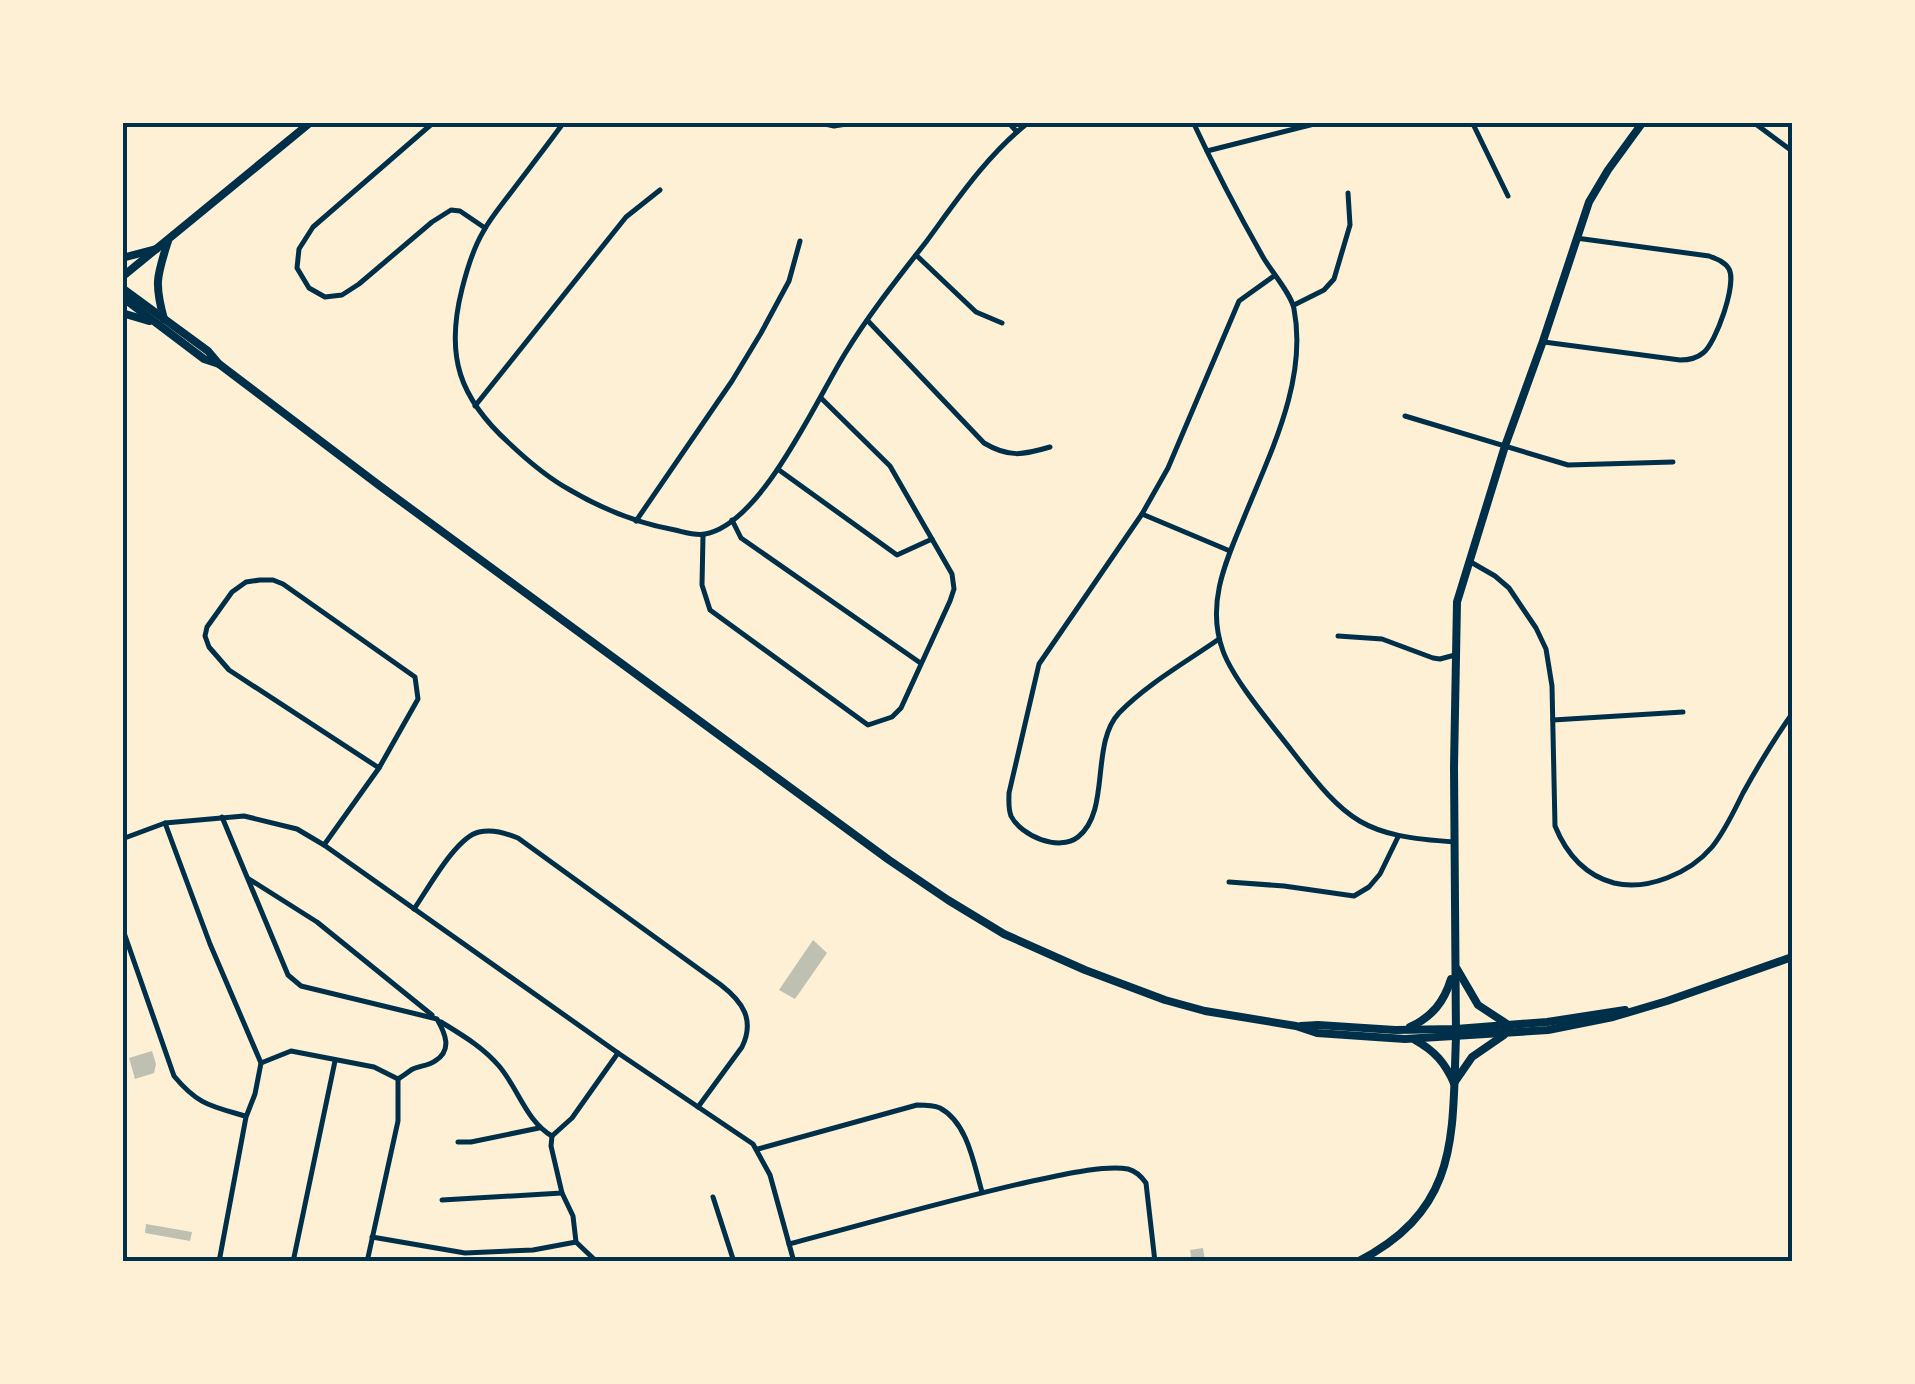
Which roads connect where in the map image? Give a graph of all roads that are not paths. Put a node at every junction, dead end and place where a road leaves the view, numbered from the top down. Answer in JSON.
{"nodes":[{"id":1,"x":311,"y":122,"type":"edge"},
{"id":2,"x":434,"y":122,"type":"edge"},
{"id":3,"x":564,"y":122,"type":"edge"},
{"id":4,"x":816,"y":122,"type":"edge"},
{"id":5,"x":860,"y":122,"type":"edge"},
{"id":6,"x":1008,"y":122,"type":"edge"},
{"id":7,"x":1029,"y":122,"type":"edge"},
{"id":8,"x":1193,"y":122,"type":"edge"},
{"id":9,"x":1322,"y":122,"type":"edge"},
{"id":10,"x":1472,"y":122,"type":"edge"},
{"id":11,"x":1643,"y":122,"type":"edge"},
{"id":12,"x":1753,"y":122,"type":"edge"},
{"id":13,"x":1017,"y":132,"type":"junction"},
{"id":14,"x":1206,"y":152,"type":"junction"},
{"id":15,"x":1792,"y":152,"type":"edge"},
{"id":16,"x":660,"y":190,"type":"dead end"},
{"id":17,"x":1348,"y":193,"type":"dead end"},
{"id":18,"x":1508,"y":196,"type":"dead end"},
{"id":19,"x":485,"y":228,"type":"junction"},
{"id":20,"x":1576,"y":238,"type":"junction"},
{"id":21,"x":168,"y":241,"type":"junction"},
{"id":22,"x":800,"y":241,"type":"dead end"},
{"id":23,"x":156,"y":250,"type":"junction"},
{"id":24,"x":916,"y":255,"type":"junction"},
{"id":25,"x":122,"y":258,"type":"edge"},
{"id":26,"x":1274,"y":276,"type":"junction"},
{"id":27,"x":122,"y":277,"type":"edge"},
{"id":28,"x":122,"y":288,"type":"edge"},
{"id":29,"x":122,"y":297,"type":"edge"},
{"id":30,"x":1294,"y":306,"type":"junction"},
{"id":31,"x":122,"y":314,"type":"edge"},
{"id":32,"x":868,"y":320,"type":"junction"},
{"id":33,"x":161,"y":322,"type":"junction"},
{"id":34,"x":1002,"y":323,"type":"dead end"},
{"id":35,"x":1543,"y":342,"type":"junction"},
{"id":36,"x":821,"y":398,"type":"junction"},
{"id":37,"x":474,"y":406,"type":"junction"},
{"id":38,"x":1405,"y":416,"type":"dead end"},
{"id":39,"x":1505,"y":446,"type":"junction"},
{"id":40,"x":1050,"y":447,"type":"dead end"},
{"id":41,"x":1672,"y":462,"type":"dead end"},
{"id":42,"x":778,"y":470,"type":"junction"},
{"id":43,"x":1142,"y":514,"type":"junction"},
{"id":44,"x":732,"y":520,"type":"junction"},
{"id":45,"x":636,"y":521,"type":"junction"},
{"id":46,"x":703,"y":535,"type":"junction"},
{"id":47,"x":932,"y":539,"type":"junction"},
{"id":48,"x":1230,"y":551,"type":"junction"},
{"id":49,"x":1469,"y":561,"type":"junction"},
{"id":50,"x":1338,"y":636,"type":"dead end"},
{"id":51,"x":1219,"y":639,"type":"junction"},
{"id":52,"x":1454,"y":655,"type":"junction"},
{"id":53,"x":920,"y":662,"type":"junction"},
{"id":54,"x":1683,"y":712,"type":"dead end"},
{"id":55,"x":1792,"y":714,"type":"edge"},
{"id":56,"x":1553,"y":720,"type":"junction"},
{"id":57,"x":378,"y":768,"type":"junction"},
{"id":58,"x":222,"y":816,"type":"junction"},
{"id":59,"x":165,"y":823,"type":"junction"},
{"id":60,"x":1398,"y":837,"type":"junction"},
{"id":61,"x":122,"y":839,"type":"edge"},
{"id":62,"x":1455,"y":842,"type":"junction"},
{"id":63,"x":324,"y":845,"type":"junction"},
{"id":64,"x":247,"y":878,"type":"junction"},
{"id":65,"x":1229,"y":882,"type":"dead end"},
{"id":66,"x":414,"y":909,"type":"junction"},
{"id":67,"x":122,"y":928,"type":"edge"},
{"id":68,"x":1792,"y":957,"type":"edge"},
{"id":69,"x":1454,"y":965,"type":"junction"},
{"id":70,"x":437,"y":1019,"type":"junction"},
{"id":71,"x":1296,"y":1026,"type":"junction"},
{"id":72,"x":1395,"y":1030,"type":"junction"},
{"id":73,"x":1509,"y":1030,"type":"junction"},
{"id":74,"x":1456,"y":1033,"type":"junction"},
{"id":75,"x":1405,"y":1038,"type":"junction"},
{"id":76,"x":618,"y":1053,"type":"junction"},
{"id":77,"x":335,"y":1061,"type":"junction"},
{"id":78,"x":261,"y":1063,"type":"junction"},
{"id":79,"x":398,"y":1079,"type":"junction"},
{"id":80,"x":1454,"y":1083,"type":"junction"},
{"id":81,"x":698,"y":1107,"type":"junction"},
{"id":82,"x":246,"y":1117,"type":"junction"},
{"id":83,"x":539,"y":1128,"type":"junction"},
{"id":84,"x":552,"y":1136,"type":"junction"},
{"id":85,"x":458,"y":1142,"type":"dead end"},
{"id":86,"x":758,"y":1149,"type":"junction"},
{"id":87,"x":982,"y":1192,"type":"junction"},
{"id":88,"x":562,"y":1194,"type":"junction"},
{"id":89,"x":713,"y":1197,"type":"dead end"},
{"id":90,"x":442,"y":1200,"type":"dead end"},
{"id":91,"x":372,"y":1238,"type":"junction"},
{"id":92,"x":576,"y":1242,"type":"junction"},
{"id":93,"x":789,"y":1244,"type":"junction"},
{"id":94,"x":533,"y":1250,"type":"junction"},
{"id":95,"x":474,"y":1252,"type":"junction"},
{"id":96,"x":219,"y":1262,"type":"edge"},
{"id":97,"x":293,"y":1262,"type":"edge"},
{"id":98,"x":367,"y":1262,"type":"edge"},
{"id":99,"x":472,"y":1262,"type":"edge"},
{"id":100,"x":534,"y":1262,"type":"edge"},
{"id":101,"x":597,"y":1262,"type":"edge"},
{"id":102,"x":734,"y":1262,"type":"edge"},
{"id":103,"x":794,"y":1262,"type":"edge"},
{"id":104,"x":1154,"y":1262,"type":"edge"},
{"id":105,"x":1357,"y":1262,"type":"edge"}],
"edges":[{"from":1,"to":21,"type":"main road"},
{"from":2,"to":19,"type":"street"},
{"from":3,"to":19,"type":"street"},
{"from":4,"to":5,"type":"street"},
{"from":6,"to":13,"type":"street"},
{"from":7,"to":13,"type":"street"},
{"from":8,"to":14,"type":"street"},
{"from":9,"to":14,"type":"street"},
{"from":10,"to":18,"type":"street"},
{"from":11,"to":20,"type":"main road"},
{"from":12,"to":15,"type":"street"},
{"from":13,"to":24,"type":"street"},
{"from":14,"to":26,"type":"street"},
{"from":16,"to":37,"type":"street"},
{"from":17,"to":30,"type":"street"},
{"from":19,"to":37,"type":"street"},
{"from":20,"to":35,"type":"main road"},
{"from":20,"to":35,"type":"street"},
{"from":21,"to":23,"type":"main road"},
{"from":21,"to":33,"type":"main road"},
{"from":22,"to":45,"type":"street"},
{"from":23,"to":25,"type":"main road"},
{"from":23,"to":27,"type":"main road"},
{"from":24,"to":32,"type":"street"},
{"from":24,"to":34,"type":"street"},
{"from":26,"to":30,"type":"street"},
{"from":26,"to":43,"type":"street"},
{"from":28,"to":33,"type":"main road"},
{"from":29,"to":33,"type":"main road"},
{"from":30,"to":48,"type":"street"},
{"from":31,"to":33,"type":"main road"},
{"from":32,"to":36,"type":"street"},
{"from":32,"to":40,"type":"street"},
{"from":33,"to":71,"type":"main road"},
{"from":35,"to":39,"type":"main road"},
{"from":36,"to":42,"type":"street"},
{"from":36,"to":47,"type":"street"},
{"from":37,"to":45,"type":"street"},
{"from":38,"to":39,"type":"street"},
{"from":39,"to":41,"type":"street"},
{"from":39,"to":49,"type":"main road"},
{"from":42,"to":44,"type":"street"},
{"from":42,"to":47,"type":"street"},
{"from":43,"to":48,"type":"street"},
{"from":43,"to":51,"type":"street"},
{"from":44,"to":46,"type":"street"},
{"from":44,"to":53,"type":"street"},
{"from":45,"to":46,"type":"street"},
{"from":46,"to":53,"type":"street"},
{"from":47,"to":53,"type":"street"},
{"from":48,"to":51,"type":"street"},
{"from":49,"to":52,"type":"main road"},
{"from":49,"to":56,"type":"street"},
{"from":50,"to":52,"type":"street"},
{"from":51,"to":60,"type":"street"},
{"from":52,"to":62,"type":"main road"},
{"from":54,"to":56,"type":"street"},
{"from":55,"to":56,"type":"street"},
{"from":57,"to":57,"type":"street"},
{"from":57,"to":63,"type":"street"},
{"from":58,"to":59,"type":"street"},
{"from":58,"to":63,"type":"street"},
{"from":58,"to":64,"type":"street"},
{"from":59,"to":61,"type":"street"},
{"from":59,"to":78,"type":"street"},
{"from":60,"to":62,"type":"street"},
{"from":60,"to":65,"type":"street"},
{"from":62,"to":69,"type":"main road"},
{"from":63,"to":66,"type":"street"},
{"from":64,"to":70,"type":"street"},
{"from":64,"to":70,"type":"street"},
{"from":66,"to":76,"type":"street"},
{"from":66,"to":81,"type":"street"},
{"from":67,"to":82,"type":"street"},
{"from":68,"to":73,"type":"main road"},
{"from":69,"to":72,"type":"main road"},
{"from":69,"to":73,"type":"main road"},
{"from":69,"to":74,"type":"main road"},
{"from":70,"to":79,"type":"street"},
{"from":70,"to":83,"type":"street"},
{"from":71,"to":72,"type":"main road"},
{"from":71,"to":75,"type":"main road"},
{"from":72,"to":74,"type":"main road"},
{"from":73,"to":74,"type":"main road"},
{"from":73,"to":80,"type":"main road"},
{"from":74,"to":75,"type":"main road"},
{"from":74,"to":80,"type":"main road"},
{"from":75,"to":80,"type":"main road"},
{"from":76,"to":81,"type":"street"},
{"from":76,"to":84,"type":"street"},
{"from":77,"to":78,"type":"street"},
{"from":77,"to":79,"type":"street"},
{"from":77,"to":97,"type":"street"},
{"from":78,"to":82,"type":"street"},
{"from":79,"to":91,"type":"street"},
{"from":80,"to":105,"type":"main road"},
{"from":81,"to":86,"type":"street"},
{"from":82,"to":96,"type":"street"},
{"from":83,"to":84,"type":"street"},
{"from":83,"to":85,"type":"street"},
{"from":84,"to":88,"type":"street"},
{"from":86,"to":87,"type":"street"},
{"from":86,"to":93,"type":"street"},
{"from":87,"to":93,"type":"street"},
{"from":87,"to":104,"type":"street"},
{"from":88,"to":90,"type":"street"},
{"from":88,"to":92,"type":"street"},
{"from":89,"to":102,"type":"street"},
{"from":91,"to":95,"type":"street"},
{"from":91,"to":98,"type":"street"},
{"from":92,"to":94,"type":"street"},
{"from":92,"to":101,"type":"street"},
{"from":93,"to":103,"type":"street"},
{"from":94,"to":95,"type":"street"},
{"from":94,"to":100,"type":"street"},
{"from":95,"to":99,"type":"street"}]}
